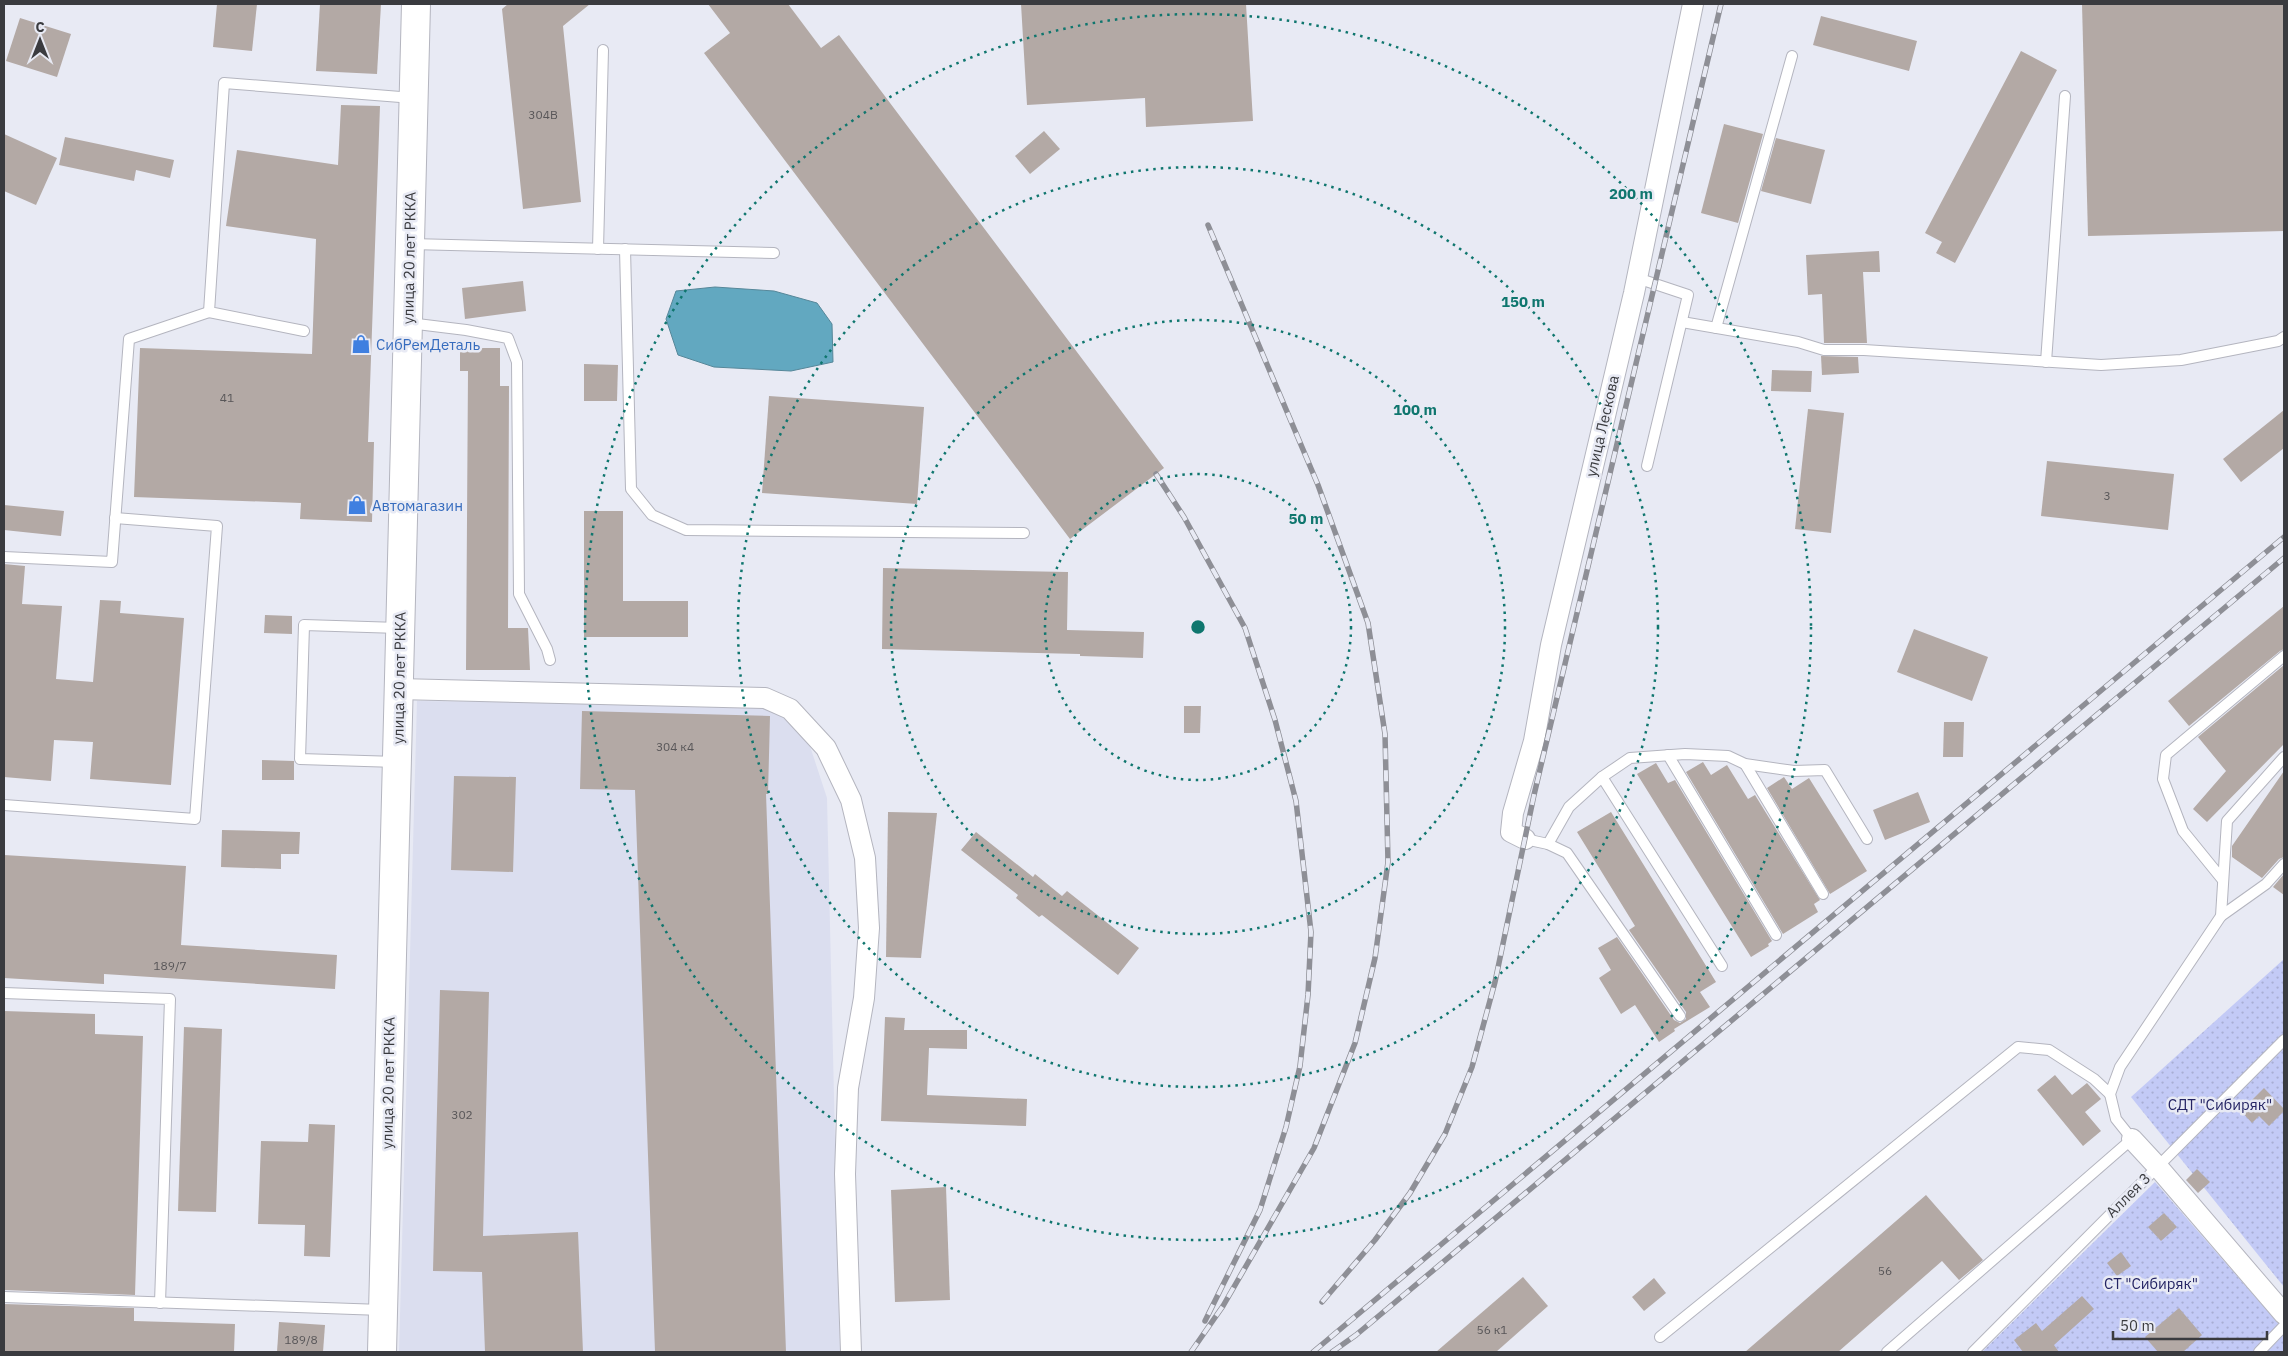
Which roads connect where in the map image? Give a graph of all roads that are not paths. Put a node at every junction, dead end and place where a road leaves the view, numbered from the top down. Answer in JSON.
{"nodes":[{"id":1,"x":416,"y":4,"type":"edge"},
{"id":2,"x":1693,"y":4,"type":"edge"},
{"id":3,"x":603,"y":50,"type":"dead end"},
{"id":4,"x":1792,"y":56,"type":"dead end"},
{"id":5,"x":2065,"y":96,"type":"dead end"},
{"id":6,"x":414,"y":98,"type":"junction"},
{"id":7,"x":410,"y":244,"type":"junction"},
{"id":8,"x":598,"y":249,"type":"junction"},
{"id":9,"x":624,"y":249,"type":"junction"},
{"id":10,"x":774,"y":253,"type":"dead end"},
{"id":11,"x":1637,"y":278,"type":"junction"},
{"id":12,"x":209,"y":312,"type":"junction"},
{"id":13,"x":1682,"y":322,"type":"junction"},
{"id":14,"x":405,"y":323,"type":"dead end"},
{"id":15,"x":1716,"y":328,"type":"junction"},
{"id":16,"x":304,"y":331,"type":"dead end"},
{"id":17,"x":2284,"y":337,"type":"edge"},
{"id":18,"x":2046,"y":362,"type":"junction"},
{"id":19,"x":1647,"y":466,"type":"dead end"},
{"id":20,"x":116,"y":518,"type":"junction"},
{"id":21,"x":1024,"y":533,"type":"dead end"},
{"id":22,"x":4,"y":557,"type":"edge"},
{"id":23,"x":400,"y":628,"type":"junction"},
{"id":24,"x":2284,"y":656,"type":"edge"},
{"id":25,"x":550,"y":660,"type":"dead end"},
{"id":26,"x":398,"y":689,"type":"junction"},
{"id":27,"x":1668,"y":755,"type":"junction"},
{"id":28,"x":2284,"y":757,"type":"edge"},
{"id":29,"x":397,"y":762,"type":"junction"},
{"id":30,"x":1745,"y":764,"type":"junction"},
{"id":31,"x":1602,"y":777,"type":"junction"},
{"id":32,"x":4,"y":805,"type":"edge"},
{"id":33,"x":1525,"y":839,"type":"joint"},
{"id":34,"x":1867,"y":839,"type":"dead end"},
{"id":35,"x":1548,"y":844,"type":"junction"},
{"id":36,"x":2284,"y":864,"type":"edge"},
{"id":37,"x":2222,"y":878,"type":"junction"},
{"id":38,"x":1823,"y":894,"type":"dead end"},
{"id":39,"x":2221,"y":916,"type":"junction"},
{"id":40,"x":1776,"y":935,"type":"dead end"},
{"id":41,"x":1722,"y":966,"type":"dead end"},
{"id":42,"x":4,"y":993,"type":"edge"},
{"id":43,"x":1680,"y":1016,"type":"dead end"},
{"id":44,"x":2284,"y":1040,"type":"edge"},
{"id":45,"x":2110,"y":1094,"type":"junction"},
{"id":46,"x":2132,"y":1139,"type":"junction"},
{"id":47,"x":2157,"y":1166,"type":"junction"},
{"id":48,"x":4,"y":1297,"type":"edge"},
{"id":49,"x":160,"y":1302,"type":"junction"},
{"id":50,"x":383,"y":1310,"type":"junction"},
{"id":51,"x":2284,"y":1314,"type":"edge"},
{"id":52,"x":2284,"y":1326,"type":"edge"},
{"id":53,"x":1660,"y":1337,"type":"dead end"},
{"id":54,"x":382,"y":1352,"type":"edge"},
{"id":55,"x":851,"y":1352,"type":"edge"},
{"id":56,"x":1887,"y":1352,"type":"edge"},
{"id":57,"x":1973,"y":1352,"type":"edge"},
{"id":58,"x":2259,"y":1352,"type":"edge"}],
"edges":[{"from":1,"to":6,"type":"main road","name":"улица 20 лет РККА"},
{"from":2,"to":11,"type":"street","name":"улица Лескова"},
{"from":3,"to":8,"type":"lane"},
{"from":4,"to":15,"type":"lane"},
{"from":5,"to":18,"type":"lane"},
{"from":6,"to":7,"type":"main road","name":"улица 20 лет РККА"},
{"from":6,"to":12,"type":"lane"},
{"from":7,"to":8,"type":"lane"},
{"from":7,"to":23,"type":"main road","name":"улица 20 лет РККА"},
{"from":8,"to":9,"type":"lane"},
{"from":9,"to":10,"type":"lane"},
{"from":9,"to":21,"type":"lane"},
{"from":11,"to":13,"type":"lane"},
{"from":11,"to":33,"type":"street","name":"улица Лескова"},
{"from":12,"to":16,"type":"lane"},
{"from":12,"to":20,"type":"lane"},
{"from":13,"to":15,"type":"lane"},
{"from":13,"to":19,"type":"lane"},
{"from":14,"to":25,"type":"lane"},
{"from":15,"to":18,"type":"lane"},
{"from":17,"to":18,"type":"lane"},
{"from":20,"to":22,"type":"lane"},
{"from":20,"to":32,"type":"lane"},
{"from":23,"to":26,"type":"main road","name":"улица 20 лет РККА"},
{"from":23,"to":29,"type":"lane"},
{"from":24,"to":37,"type":"lane"},
{"from":26,"to":29,"type":"main road","name":"улица 20 лет РККА"},
{"from":26,"to":55,"type":"street"},
{"from":27,"to":30,"type":"lane"},
{"from":27,"to":31,"type":"lane"},
{"from":27,"to":40,"type":"lane"},
{"from":28,"to":37,"type":"lane"},
{"from":29,"to":50,"type":"main road","name":"улица 20 лет РККА"},
{"from":30,"to":34,"type":"lane"},
{"from":30,"to":38,"type":"lane"},
{"from":31,"to":35,"type":"lane"},
{"from":31,"to":41,"type":"lane"},
{"from":33,"to":35,"type":"lane"},
{"from":35,"to":43,"type":"lane"},
{"from":36,"to":39,"type":"lane"},
{"from":37,"to":39,"type":"lane"},
{"from":39,"to":45,"type":"lane"},
{"from":42,"to":49,"type":"lane"},
{"from":44,"to":47,"type":"lane","name":"Аллея 3"},
{"from":45,"to":46,"type":"lane"},
{"from":45,"to":53,"type":"lane"},
{"from":46,"to":47,"type":"street"},
{"from":46,"to":56,"type":"lane"},
{"from":47,"to":51,"type":"street"},
{"from":47,"to":57,"type":"lane","name":"Аллея 3"},
{"from":48,"to":49,"type":"lane"},
{"from":49,"to":50,"type":"lane"},
{"from":50,"to":54,"type":"main road","name":"улица 20 лет РККА"},
{"from":52,"to":58,"type":"lane"}]}
